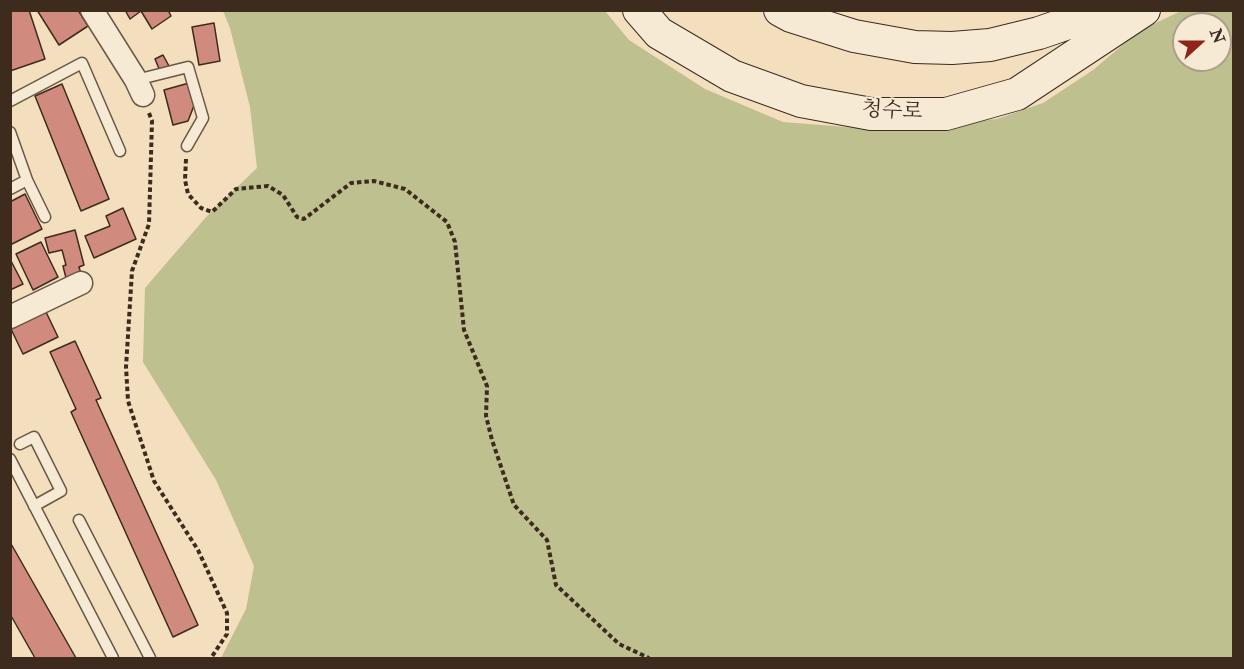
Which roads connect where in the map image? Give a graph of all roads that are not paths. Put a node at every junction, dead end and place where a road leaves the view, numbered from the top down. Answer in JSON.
{"nodes":[{"id":1,"x":92,"y":10,"type":"edge"},
{"id":2,"x":639,"y":10,"type":"edge"},
{"id":3,"x":780,"y":10,"type":"edge"},
{"id":4,"x":1106,"y":10,"type":"edge"},
{"id":5,"x":1144,"y":10,"type":"edge"},
{"id":6,"x":140,"y":87,"type":"joint"},
{"id":7,"x":10,"y":101,"type":"edge"},
{"id":8,"x":10,"y":132,"type":"edge"},
{"id":9,"x":187,"y":146,"type":"road end"},
{"id":10,"x":120,"y":151,"type":"dead end"},
{"id":11,"x":27,"y":180,"type":"junction"},
{"id":12,"x":10,"y":189,"type":"edge"},
{"id":13,"x":45,"y":217,"type":"dead end"},
{"id":14,"x":81,"y":283,"type":"dead end"},
{"id":15,"x":10,"y":317,"type":"edge"},
{"id":16,"x":20,"y":444,"type":"dead end"},
{"id":17,"x":10,"y":459,"type":"edge"},
{"id":18,"x":34,"y":506,"type":"junction"},
{"id":19,"x":79,"y":520,"type":"dead end"},
{"id":20,"x":113,"y":658,"type":"edge"},
{"id":21,"x":150,"y":658,"type":"edge"}],
"edges":[{"from":1,"to":6,"type":"street"},
{"from":2,"to":5,"type":"main road","name":"청수로"},
{"from":3,"to":4,"type":"main road"},
{"from":6,"to":9,"type":"lane"},
{"from":7,"to":10,"type":"lane"},
{"from":8,"to":11,"type":"lane"},
{"from":11,"to":12,"type":"lane"},
{"from":11,"to":13,"type":"lane"},
{"from":14,"to":15,"type":"street"},
{"from":16,"to":18,"type":"lane"},
{"from":17,"to":18,"type":"lane"},
{"from":18,"to":20,"type":"lane"},
{"from":19,"to":21,"type":"lane"}]}
